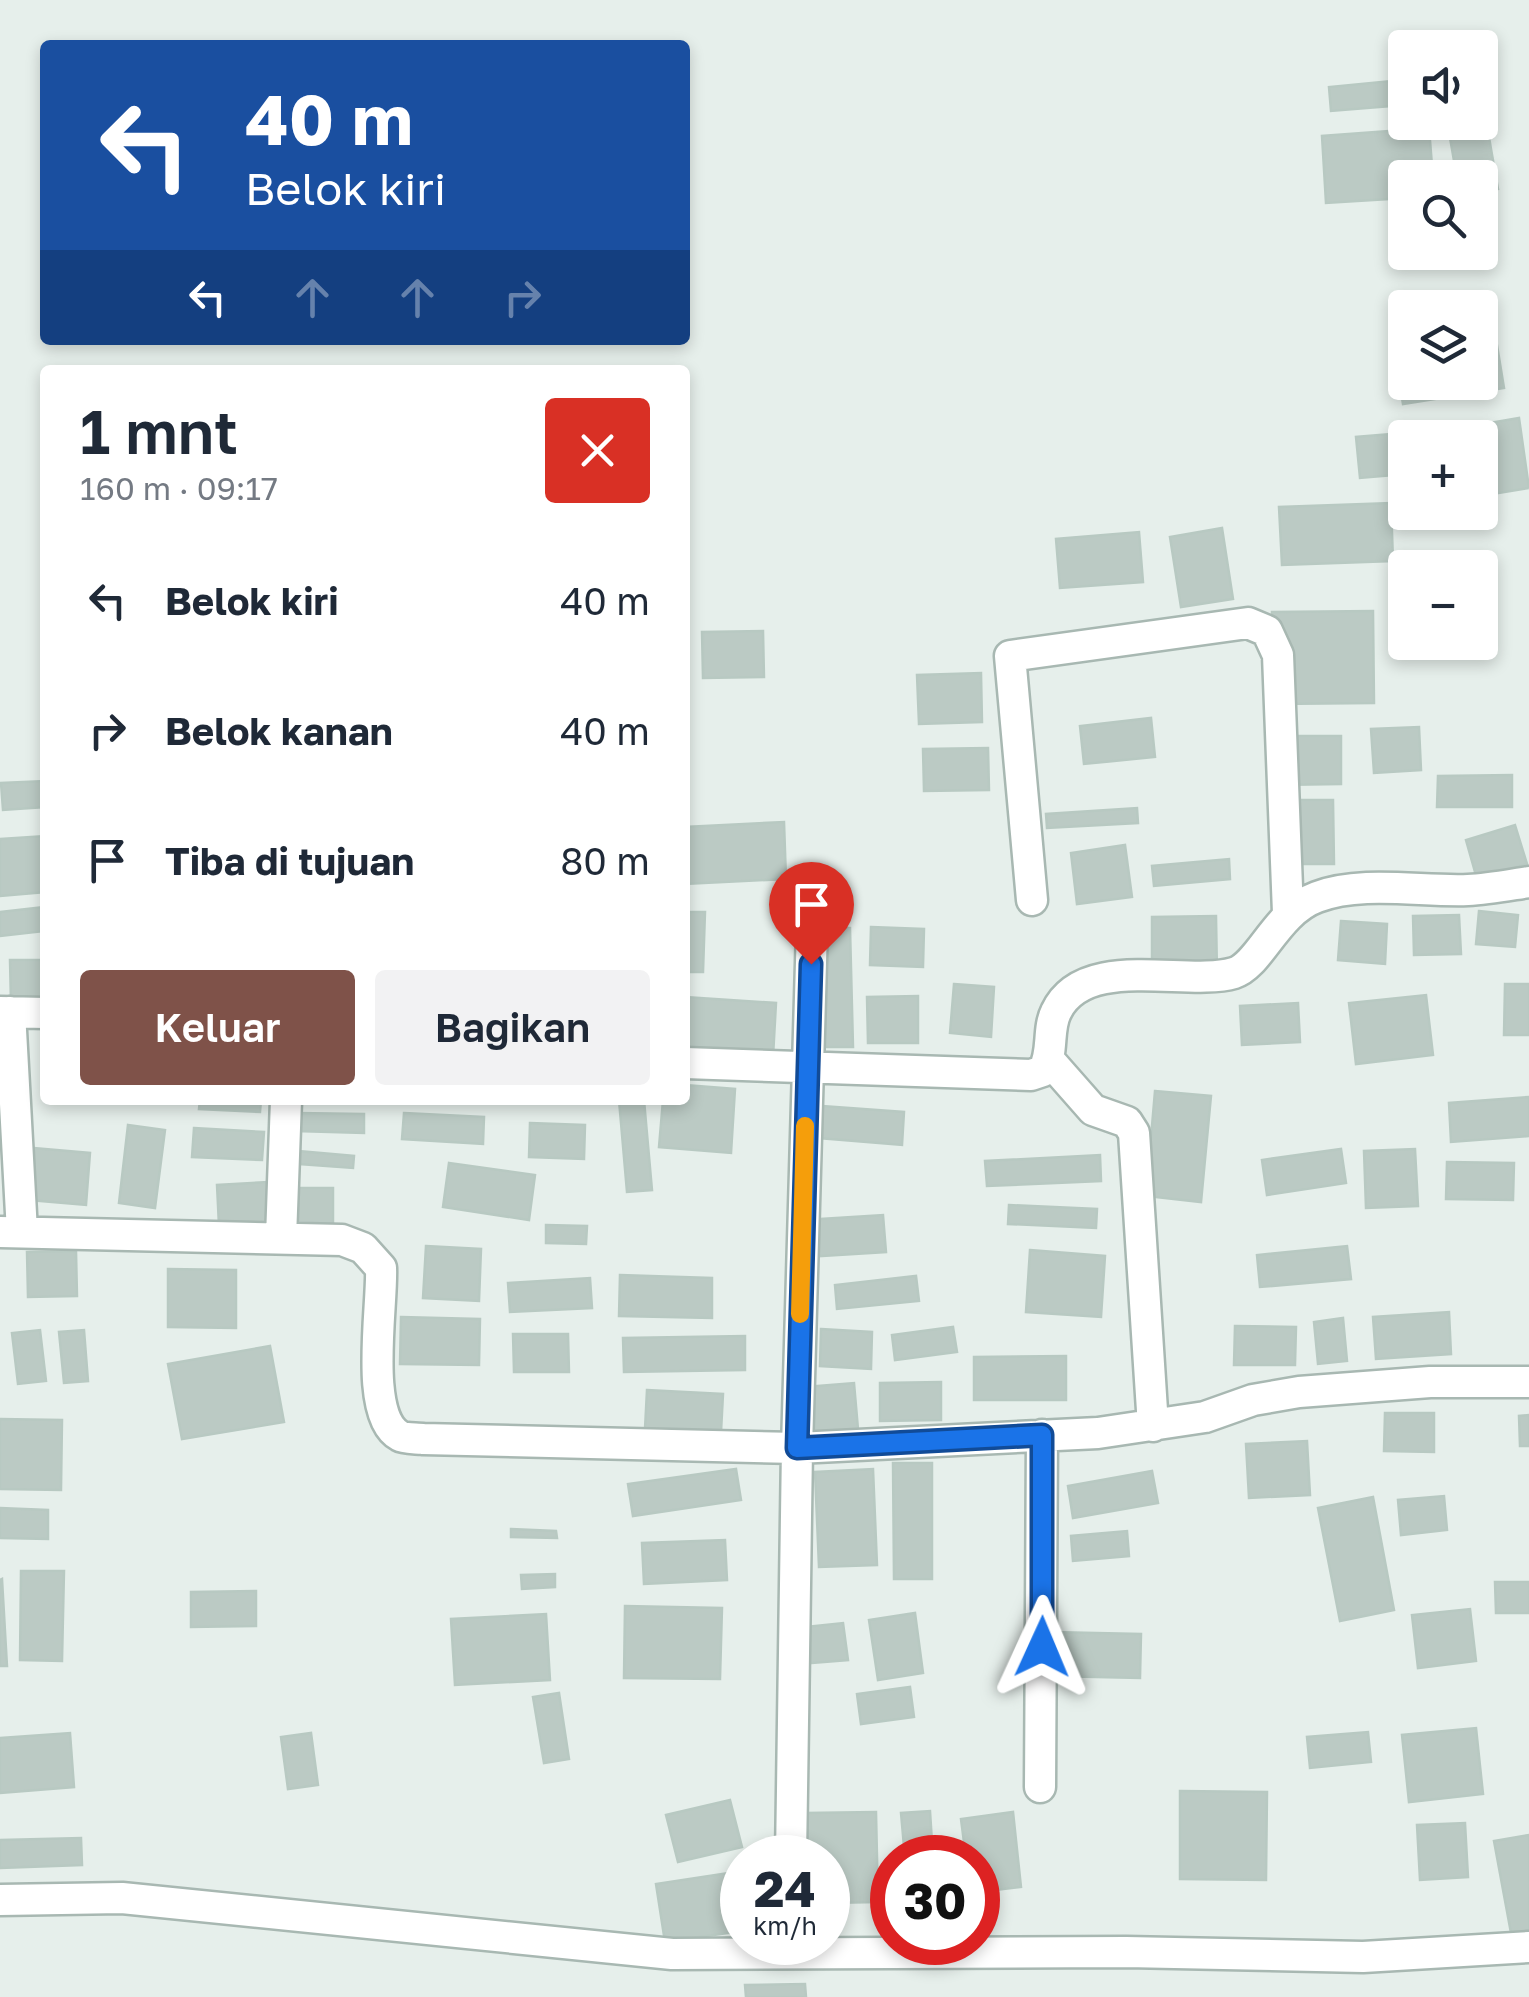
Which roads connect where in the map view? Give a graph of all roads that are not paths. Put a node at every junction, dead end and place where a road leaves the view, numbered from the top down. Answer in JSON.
{"nodes":[{"id":1,"x":1529,"y":882,"type":"edge"},
{"id":2,"x":1032,"y":900,"type":"dead end"},
{"id":3,"x":1288,"y":913,"type":"junction"},
{"id":4,"x":812,"y":928,"type":"dead end"},
{"id":5,"x":5,"y":1012,"type":"edge"},
{"id":6,"x":40,"y":1012,"type":"edge"},
{"id":7,"x":1050,"y":1060,"type":"junction"},
{"id":8,"x":690,"y":1063,"type":"edge"},
{"id":9,"x":806,"y":1070,"type":"junction"},
{"id":10,"x":286,"y":1105,"type":"edge"},
{"id":11,"x":11,"y":1232,"type":"edge"},
{"id":12,"x":281,"y":1238,"type":"junction"},
{"id":13,"x":1529,"y":1382,"type":"edge"},
{"id":14,"x":1152,"y":1426,"type":"junction"},
{"id":15,"x":1042,"y":1435,"type":"junction"},
{"id":16,"x":797,"y":1448,"type":"junction"},
{"id":17,"x":1040,"y":1787,"type":"dead end"},
{"id":18,"x":791,"y":1835,"type":"edge"},
{"id":19,"x":0,"y":1900,"type":"edge"},
{"id":20,"x":1529,"y":1947,"type":"edge"},
{"id":21,"x":850,"y":1949,"type":"edge"},
{"id":22,"x":720,"y":1950,"type":"edge"}],
"edges":[{"from":1,"to":3,"type":"street"},
{"from":2,"to":3,"type":"street"},
{"from":3,"to":7,"type":"street"},
{"from":4,"to":9,"type":"street"},
{"from":5,"to":6,"type":"street"},
{"from":5,"to":11,"type":"street"},
{"from":7,"to":9,"type":"street"},
{"from":7,"to":14,"type":"street"},
{"from":8,"to":9,"type":"street"},
{"from":9,"to":16,"type":"street"},
{"from":10,"to":12,"type":"street"},
{"from":11,"to":12,"type":"street"},
{"from":12,"to":16,"type":"street"},
{"from":13,"to":14,"type":"street"},
{"from":14,"to":15,"type":"street"},
{"from":15,"to":16,"type":"street"},
{"from":15,"to":17,"type":"street"},
{"from":16,"to":18,"type":"street"},
{"from":19,"to":22,"type":"street"},
{"from":20,"to":21,"type":"street"}]}
